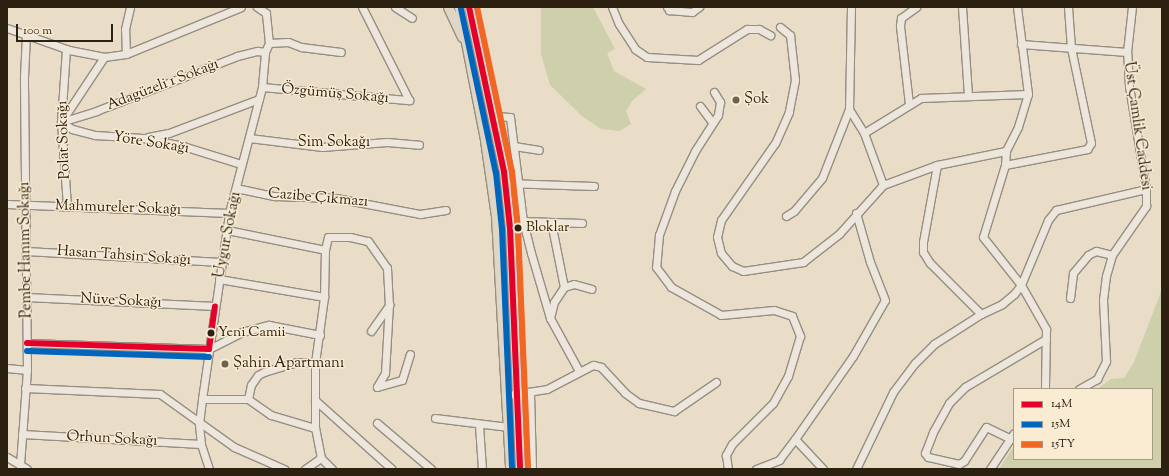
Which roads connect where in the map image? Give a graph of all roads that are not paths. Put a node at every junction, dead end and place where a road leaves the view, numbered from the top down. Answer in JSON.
{"nodes":[{"id":1,"x":130,"y":7,"type":"edge"},
{"id":2,"x":241,"y":7,"type":"edge"},
{"id":3,"x":257,"y":7,"type":"edge"},
{"id":4,"x":362,"y":7,"type":"edge"},
{"id":5,"x":395,"y":7,"type":"edge"},
{"id":6,"x":448,"y":7,"type":"edge"},
{"id":7,"x":459,"y":7,"type":"edge"},
{"id":8,"x":469,"y":7,"type":"edge"},
{"id":9,"x":612,"y":7,"type":"edge"},
{"id":10,"x":667,"y":7,"type":"edge"},
{"id":11,"x":699,"y":7,"type":"edge"},
{"id":12,"x":851,"y":7,"type":"edge"},
{"id":13,"x":916,"y":7,"type":"edge"},
{"id":14,"x":962,"y":7,"type":"edge"},
{"id":15,"x":1017,"y":7,"type":"edge"},
{"id":16,"x":1068,"y":7,"type":"edge"},
{"id":17,"x":1071,"y":7,"type":"edge"},
{"id":18,"x":1132,"y":7,"type":"edge"},
{"id":19,"x":412,"y":18,"type":"dead end"},
{"id":20,"x":1069,"y":22,"type":"junction"},
{"id":21,"x":780,"y":27,"type":"dead end"},
{"id":22,"x":7,"y":28,"type":"edge"},
{"id":23,"x":26,"y":35,"type":"junction"},
{"id":24,"x":770,"y":35,"type":"dead end"},
{"id":25,"x":269,"y":44,"type":"junction"},
{"id":26,"x":1021,"y":44,"type":"junction"},
{"id":27,"x":1071,"y":48,"type":"junction"},
{"id":28,"x":66,"y":49,"type":"junction"},
{"id":29,"x":469,"y":51,"type":"junction"},
{"id":30,"x":265,"y":52,"type":"junction"},
{"id":31,"x":341,"y":52,"type":"dead end"},
{"id":32,"x":1127,"y":52,"type":"junction"},
{"id":33,"x":126,"y":54,"type":"junction"},
{"id":34,"x":104,"y":57,"type":"junction"},
{"id":35,"x":262,"y":87,"type":"junction"},
{"id":36,"x":714,"y":92,"type":"dead end"},
{"id":37,"x":1028,"y":94,"type":"junction"},
{"id":38,"x":968,"y":95,"type":"junction"},
{"id":39,"x":259,"y":99,"type":"junction"},
{"id":40,"x":909,"y":104,"type":"junction"},
{"id":41,"x":700,"y":106,"type":"dead end"},
{"id":42,"x":849,"y":109,"type":"junction"},
{"id":43,"x":493,"y":116,"type":"junction"},
{"id":44,"x":61,"y":122,"type":"junction"},
{"id":45,"x":713,"y":123,"type":"junction"},
{"id":46,"x":864,"y":132,"type":"junction"},
{"id":47,"x":143,"y":138,"type":"junction"},
{"id":48,"x":249,"y":138,"type":"junction"},
{"id":49,"x":419,"y":145,"type":"dead end"},
{"id":50,"x":514,"y":146,"type":"junction"},
{"id":51,"x":539,"y":150,"type":"dead end"},
{"id":52,"x":1006,"y":151,"type":"junction"},
{"id":53,"x":241,"y":164,"type":"junction"},
{"id":54,"x":937,"y":165,"type":"junction"},
{"id":55,"x":1005,"y":165,"type":"junction"},
{"id":56,"x":518,"y":182,"type":"junction"},
{"id":57,"x":505,"y":183,"type":"junction"},
{"id":58,"x":883,"y":185,"type":"junction"},
{"id":59,"x":594,"y":186,"type":"dead end"},
{"id":60,"x":236,"y":188,"type":"junction"},
{"id":61,"x":1146,"y":189,"type":"junction"},
{"id":62,"x":7,"y":204,"type":"edge"},
{"id":63,"x":25,"y":204,"type":"junction"},
{"id":64,"x":67,"y":206,"type":"junction"},
{"id":65,"x":446,"y":210,"type":"dead end"},
{"id":66,"x":229,"y":213,"type":"junction"},
{"id":67,"x":856,"y":213,"type":"junction"},
{"id":68,"x":786,"y":216,"type":"dead end"},
{"id":69,"x":523,"y":221,"type":"junction"},
{"id":70,"x":551,"y":222,"type":"junction"},
{"id":71,"x":582,"y":223,"type":"dead end"},
{"id":72,"x":227,"y":230,"type":"junction"},
{"id":73,"x":26,"y":250,"type":"junction"},
{"id":74,"x":325,"y":250,"type":"junction"},
{"id":75,"x":1112,"y":255,"type":"junction"},
{"id":76,"x":222,"y":262,"type":"junction"},
{"id":77,"x":219,"y":279,"type":"junction"},
{"id":78,"x":1021,"y":285,"type":"junction"},
{"id":79,"x":564,"y":287,"type":"junction"},
{"id":80,"x":591,"y":289,"type":"dead end"},
{"id":81,"x":26,"y":297,"type":"junction"},
{"id":82,"x":324,"y":297,"type":"junction"},
{"id":83,"x":1070,"y":298,"type":"dead end"},
{"id":84,"x":389,"y":304,"type":"junction"},
{"id":85,"x":215,"y":306,"type":"junction"},
{"id":86,"x":981,"y":314,"type":"junction"},
{"id":87,"x":550,"y":318,"type":"junction"},
{"id":88,"x":371,"y":330,"type":"dead end"},
{"id":89,"x":320,"y":335,"type":"junction"},
{"id":90,"x":1046,"y":339,"type":"junction"},
{"id":91,"x":27,"y":343,"type":"junction"},
{"id":92,"x":209,"y":349,"type":"junction"},
{"id":93,"x":410,"y":354,"type":"dead end"},
{"id":94,"x":315,"y":363,"type":"junction"},
{"id":95,"x":7,"y":368,"type":"edge"},
{"id":96,"x":27,"y":370,"type":"junction"},
{"id":97,"x":579,"y":371,"type":"junction"},
{"id":98,"x":716,"y":382,"type":"dead end"},
{"id":99,"x":25,"y":388,"type":"junction"},
{"id":100,"x":1045,"y":388,"type":"edge"},
{"id":101,"x":1081,"y":388,"type":"edge"},
{"id":102,"x":530,"y":392,"type":"junction"},
{"id":103,"x":507,"y":394,"type":"junction"},
{"id":104,"x":517,"y":394,"type":"junction"},
{"id":105,"x":202,"y":399,"type":"junction"},
{"id":106,"x":248,"y":399,"type":"junction"},
{"id":107,"x":315,"y":400,"type":"junction"},
{"id":108,"x":435,"y":418,"type":"dead end"},
{"id":109,"x":377,"y":423,"type":"dead end"},
{"id":110,"x":199,"y":424,"type":"junction"},
{"id":111,"x":479,"y":425,"type":"junction"},
{"id":112,"x":508,"y":427,"type":"junction"},
{"id":113,"x":315,"y":428,"type":"junction"},
{"id":114,"x":22,"y":434,"type":"junction"},
{"id":115,"x":1011,"y":436,"type":"edge"},
{"id":116,"x":795,"y":439,"type":"junction"},
{"id":117,"x":201,"y":444,"type":"junction"},
{"id":118,"x":7,"y":457,"type":"edge"},
{"id":119,"x":321,"y":458,"type":"junction"},
{"id":120,"x":20,"y":465,"type":"junction"},
{"id":121,"x":857,"y":468,"type":"edge"},
{"id":122,"x":27,"y":469,"type":"edge"},
{"id":123,"x":209,"y":469,"type":"edge"},
{"id":124,"x":284,"y":469,"type":"edge"},
{"id":125,"x":305,"y":469,"type":"edge"},
{"id":126,"x":332,"y":469,"type":"edge"},
{"id":127,"x":392,"y":469,"type":"edge"},
{"id":128,"x":432,"y":469,"type":"edge"},
{"id":129,"x":482,"y":469,"type":"edge"},
{"id":130,"x":510,"y":469,"type":"edge"},
{"id":131,"x":520,"y":469,"type":"edge"},
{"id":132,"x":532,"y":469,"type":"edge"},
{"id":133,"x":728,"y":469,"type":"edge"},
{"id":134,"x":756,"y":469,"type":"edge"},
{"id":135,"x":823,"y":469,"type":"edge"},
{"id":136,"x":990,"y":469,"type":"edge"}],
"edges":[{"from":1,"to":33,"type":"street"},
{"from":2,"to":33,"type":"street"},
{"from":3,"to":25,"type":"street"},
{"from":4,"to":35,"type":"street","name":"Özgümüş Sokağı"},
{"from":5,"to":19,"type":"street"},
{"from":6,"to":29,"type":"main road"},
{"from":7,"to":29,"type":"main road"},
{"from":8,"to":43,"type":"main road"},
{"from":9,"to":24,"type":"street"},
{"from":10,"to":11,"type":"street"},
{"from":12,"to":42,"type":"street"},
{"from":13,"to":40,"type":"street"},
{"from":14,"to":38,"type":"street"},
{"from":15,"to":26,"type":"street"},
{"from":16,"to":20,"type":"street"},
{"from":17,"to":20,"type":"street"},
{"from":18,"to":32,"type":"street","name":"Üst Çamlik Caddesi"},
{"from":20,"to":27,"type":"street"},
{"from":21,"to":67,"type":"street"},
{"from":22,"to":23,"type":"street"},
{"from":23,"to":28,"type":"street"},
{"from":23,"to":63,"type":"street","name":"Pembe Hanım Sokağı"},
{"from":25,"to":30,"type":"street","name":"Uygur Sokağı"},
{"from":25,"to":31,"type":"street"},
{"from":26,"to":27,"type":"street"},
{"from":26,"to":37,"type":"street"},
{"from":27,"to":32,"type":"street"},
{"from":27,"to":55,"type":"street"},
{"from":28,"to":34,"type":"street"},
{"from":28,"to":44,"type":"street","name":"Polat Sokağı"},
{"from":29,"to":103,"type":"main road"},
{"from":30,"to":35,"type":"street","name":"Uygur Sokağı"},
{"from":30,"to":44,"type":"street","name":"Adagüzeli 1 Sokaḡı"},
{"from":32,"to":61,"type":"street","name":"Üst Çamlik Caddesi"},
{"from":33,"to":34,"type":"street"},
{"from":34,"to":44,"type":"street"},
{"from":35,"to":39,"type":"street","name":"Uygur Sokağı"},
{"from":36,"to":45,"type":"street"},
{"from":37,"to":38,"type":"street"},
{"from":37,"to":52,"type":"street"},
{"from":38,"to":40,"type":"street"},
{"from":39,"to":47,"type":"street"},
{"from":39,"to":48,"type":"street","name":"Uygur Sokağı"},
{"from":40,"to":46,"type":"street"},
{"from":41,"to":45,"type":"street"},
{"from":42,"to":46,"type":"street"},
{"from":42,"to":68,"type":"street"},
{"from":43,"to":50,"type":"street"},
{"from":43,"to":57,"type":"main road"},
{"from":44,"to":47,"type":"street","name":"Yöre Sokağı"},
{"from":44,"to":64,"type":"street","name":"Polat Sokağı"},
{"from":45,"to":133,"type":"street"},
{"from":46,"to":58,"type":"street"},
{"from":47,"to":53,"type":"street","name":"Yöre Sokağı"},
{"from":48,"to":49,"type":"street","name":"Sim Sokağı"},
{"from":48,"to":53,"type":"street","name":"Uygur Sokağı"},
{"from":50,"to":51,"type":"street"},
{"from":50,"to":56,"type":"street"},
{"from":52,"to":54,"type":"street"},
{"from":52,"to":55,"type":"street"},
{"from":53,"to":60,"type":"street","name":"Uygur Sokağı"},
{"from":54,"to":58,"type":"street"},
{"from":54,"to":86,"type":"street"},
{"from":55,"to":78,"type":"street"},
{"from":56,"to":57,"type":"street"},
{"from":56,"to":59,"type":"street"},
{"from":56,"to":69,"type":"street"},
{"from":57,"to":104,"type":"main road"},
{"from":58,"to":67,"type":"street"},
{"from":60,"to":65,"type":"street","name":"Cazibe Çıkmazı"},
{"from":60,"to":66,"type":"street","name":"Uygur Sokağı"},
{"from":61,"to":75,"type":"street","name":"Üst Çamlik Caddesi"},
{"from":61,"to":78,"type":"street"},
{"from":62,"to":63,"type":"street","name":"Mahmureler Sokağı"},
{"from":63,"to":64,"type":"street","name":"Mahmureler Sokağı"},
{"from":63,"to":73,"type":"street","name":"Pembe Hanım Sokağı"},
{"from":64,"to":66,"type":"street","name":"Mahmureler Sokağı"},
{"from":66,"to":72,"type":"street","name":"Uygur Sokağı"},
{"from":67,"to":116,"type":"street"},
{"from":69,"to":70,"type":"street"},
{"from":69,"to":87,"type":"street"},
{"from":70,"to":71,"type":"street"},
{"from":70,"to":79,"type":"street"},
{"from":72,"to":74,"type":"street"},
{"from":72,"to":76,"type":"street","name":"Uygur Sokağı"},
{"from":73,"to":76,"type":"street","name":"Hasan Tahsin Sokağı"},
{"from":73,"to":81,"type":"street","name":"Pembe Hanım Sokağı"},
{"from":74,"to":82,"type":"street"},
{"from":74,"to":84,"type":"street"},
{"from":75,"to":83,"type":"street"},
{"from":75,"to":101,"type":"street","name":"Üst Çamlik Caddesi"},
{"from":76,"to":77,"type":"street","name":"Uygur Sokağı"},
{"from":77,"to":82,"type":"street"},
{"from":77,"to":85,"type":"street","name":"Uygur Sokağı"},
{"from":78,"to":86,"type":"street"},
{"from":78,"to":90,"type":"street"},
{"from":79,"to":80,"type":"street"},
{"from":79,"to":87,"type":"street"},
{"from":81,"to":85,"type":"street","name":"Nüve Sokağı"},
{"from":81,"to":91,"type":"street","name":"Pembe Hanım Sokağı"},
{"from":82,"to":89,"type":"street"},
{"from":84,"to":88,"type":"street"},
{"from":84,"to":93,"type":"street"},
{"from":85,"to":92,"type":"street","name":"Uygur Sokağı"},
{"from":86,"to":121,"type":"street"},
{"from":87,"to":97,"type":"street"},
{"from":89,"to":92,"type":"street"},
{"from":89,"to":94,"type":"street"},
{"from":90,"to":100,"type":"street"},
{"from":90,"to":115,"type":"street"},
{"from":91,"to":92,"type":"street"},
{"from":91,"to":96,"type":"street","name":"Pembe Hanım Sokağı"},
{"from":92,"to":105,"type":"street","name":"Uygur Sokağı"},
{"from":94,"to":106,"type":"street"},
{"from":94,"to":107,"type":"street"},
{"from":95,"to":96,"type":"street"},
{"from":96,"to":99,"type":"street","name":"Pembe Hanım Sokağı"},
{"from":97,"to":98,"type":"street"},
{"from":97,"to":102,"type":"street"},
{"from":99,"to":110,"type":"street"},
{"from":99,"to":114,"type":"street","name":"Pembe Hanım Sokağı"},
{"from":102,"to":104,"type":"street"},
{"from":102,"to":132,"type":"street"},
{"from":103,"to":104,"type":"street"},
{"from":103,"to":112,"type":"main road"},
{"from":104,"to":131,"type":"main road"},
{"from":105,"to":106,"type":"street"},
{"from":105,"to":110,"type":"street","name":"Uygur Sokağı"},
{"from":106,"to":113,"type":"street"},
{"from":107,"to":113,"type":"street"},
{"from":107,"to":127,"type":"street"},
{"from":108,"to":111,"type":"street"},
{"from":109,"to":128,"type":"street"},
{"from":110,"to":117,"type":"street","name":"Uygur Sokağı"},
{"from":110,"to":124,"type":"street"},
{"from":111,"to":112,"type":"street"},
{"from":111,"to":129,"type":"street"},
{"from":112,"to":130,"type":"main road"},
{"from":113,"to":119,"type":"street"},
{"from":114,"to":117,"type":"street","name":"Orhun Sokağı"},
{"from":114,"to":120,"type":"street","name":"Pembe Hanım Sokağı"},
{"from":115,"to":136,"type":"street"},
{"from":116,"to":134,"type":"street"},
{"from":116,"to":135,"type":"street"},
{"from":117,"to":123,"type":"street","name":"Uygur Sokağı"},
{"from":118,"to":120,"type":"street"},
{"from":119,"to":125,"type":"street"},
{"from":119,"to":126,"type":"street"},
{"from":120,"to":122,"type":"street"}]}
